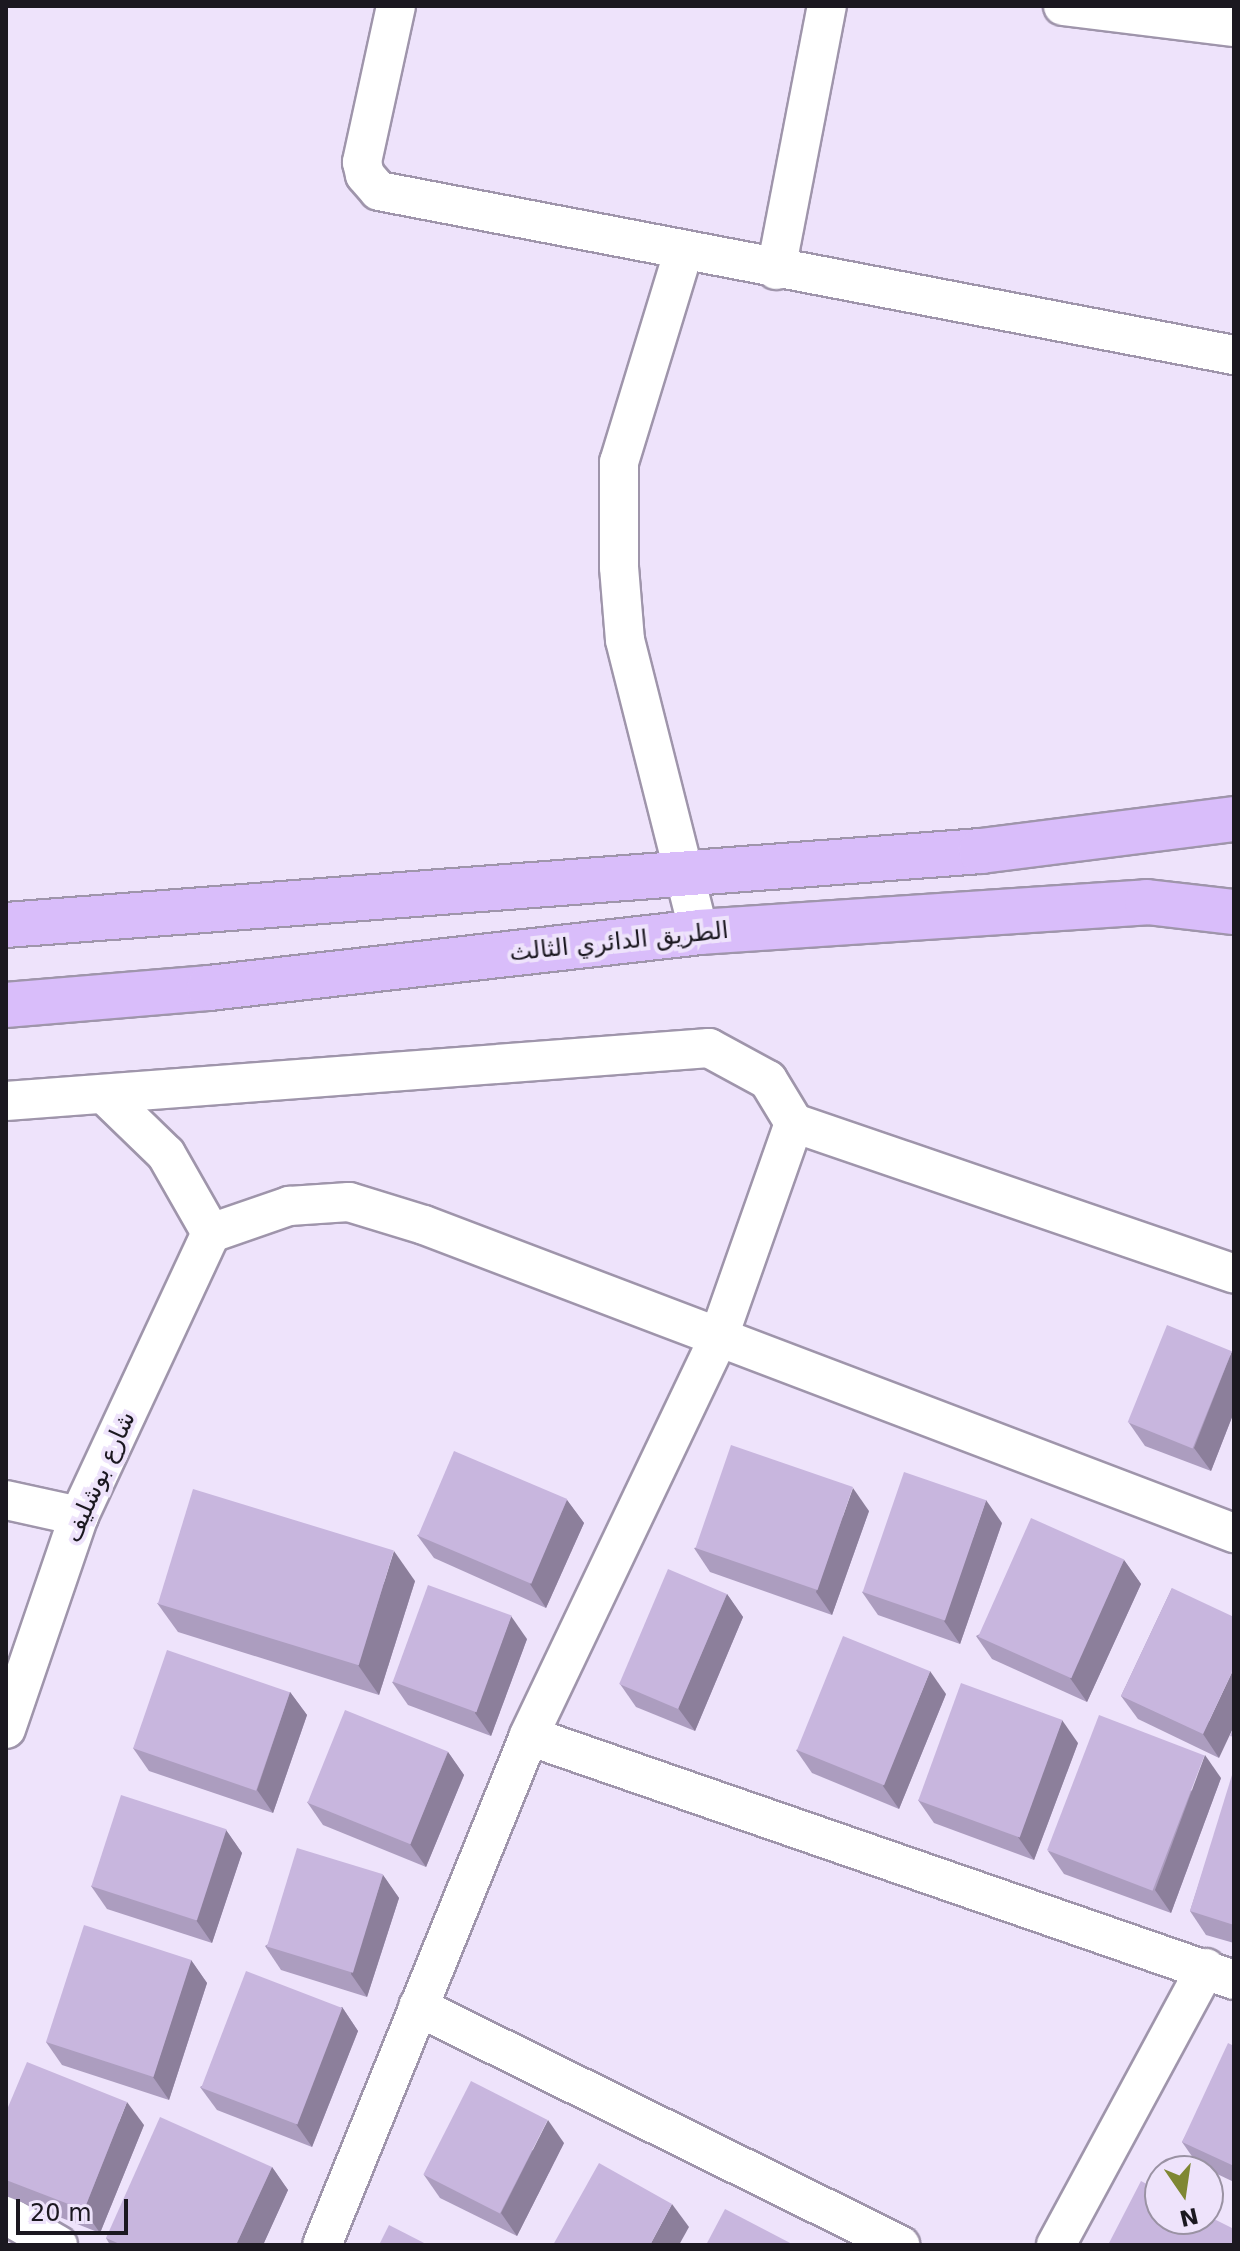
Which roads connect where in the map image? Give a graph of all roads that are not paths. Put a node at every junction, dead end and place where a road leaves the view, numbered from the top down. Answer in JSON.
{"nodes":[{"id":1,"x":396,"y":6,"type":"edge"},
{"id":2,"x":827,"y":6,"type":"edge"},
{"id":3,"x":1063,"y":6,"type":"edge"},
{"id":4,"x":1223,"y":19,"type":"edge"},
{"id":5,"x":683,"y":253,"type":"junction"},
{"id":6,"x":776,"y":270,"type":"junction"},
{"id":7,"x":1234,"y":355,"type":"edge"},
{"id":8,"x":1234,"y":819,"type":"edge"},
{"id":9,"x":685,"y":874,"type":"junction"},
{"id":10,"x":1234,"y":912,"type":"edge"},
{"id":11,"x":6,"y":925,"type":"edge"},
{"id":12,"x":699,"y":932,"type":"junction"},
{"id":13,"x":6,"y":1005,"type":"edge"},
{"id":14,"x":104,"y":1094,"type":"junction"},
{"id":15,"x":6,"y":1101,"type":"edge"},
{"id":16,"x":794,"y":1123,"type":"junction"},
{"id":17,"x":211,"y":1233,"type":"junction"},
{"id":18,"x":1234,"y":1274,"type":"edge"},
{"id":19,"x":718,"y":1339,"type":"junction"},
{"id":20,"x":6,"y":1500,"type":"edge"},
{"id":21,"x":79,"y":1516,"type":"junction"},
{"id":22,"x":1234,"y":1533,"type":"edge"},
{"id":23,"x":6,"y":1729,"type":"edge"},
{"id":24,"x":529,"y":1736,"type":"junction"},
{"id":25,"x":1220,"y":1974,"type":"edge"},
{"id":26,"x":418,"y":2007,"type":"junction"},
{"id":27,"x":6,"y":2215,"type":"edge"},
{"id":28,"x":58,"y":2245,"type":"edge"},
{"id":29,"x":322,"y":2245,"type":"edge"},
{"id":30,"x":900,"y":2245,"type":"edge"},
{"id":31,"x":1056,"y":2245,"type":"edge"}],
"edges":[{"from":1,"to":5,"type":"street"},
{"from":2,"to":6,"type":"street"},
{"from":3,"to":4,"type":"street"},
{"from":5,"to":6,"type":"street"},
{"from":5,"to":9,"type":"street"},
{"from":6,"to":7,"type":"street"},
{"from":8,"to":9,"type":"highway"},
{"from":9,"to":11,"type":"highway"},
{"from":9,"to":12,"type":"street"},
{"from":10,"to":12,"type":"highway","name":"الطريق الدائري الثالث"},
{"from":12,"to":13,"type":"highway","name":"الطريق الدائري الثالث"},
{"from":14,"to":15,"type":"street"},
{"from":14,"to":16,"type":"street"},
{"from":14,"to":17,"type":"street"},
{"from":16,"to":18,"type":"street"},
{"from":16,"to":19,"type":"street"},
{"from":17,"to":19,"type":"street"},
{"from":17,"to":21,"type":"street","name":"شارع بوشليف"},
{"from":19,"to":22,"type":"street"},
{"from":19,"to":24,"type":"street"},
{"from":20,"to":21,"type":"street"},
{"from":21,"to":23,"type":"street","name":"شارع بوشليف"},
{"from":24,"to":25,"type":"street"},
{"from":24,"to":26,"type":"street"},
{"from":25,"to":31,"type":"street"},
{"from":26,"to":29,"type":"street"},
{"from":26,"to":30,"type":"street"},
{"from":27,"to":28,"type":"street"}]}
